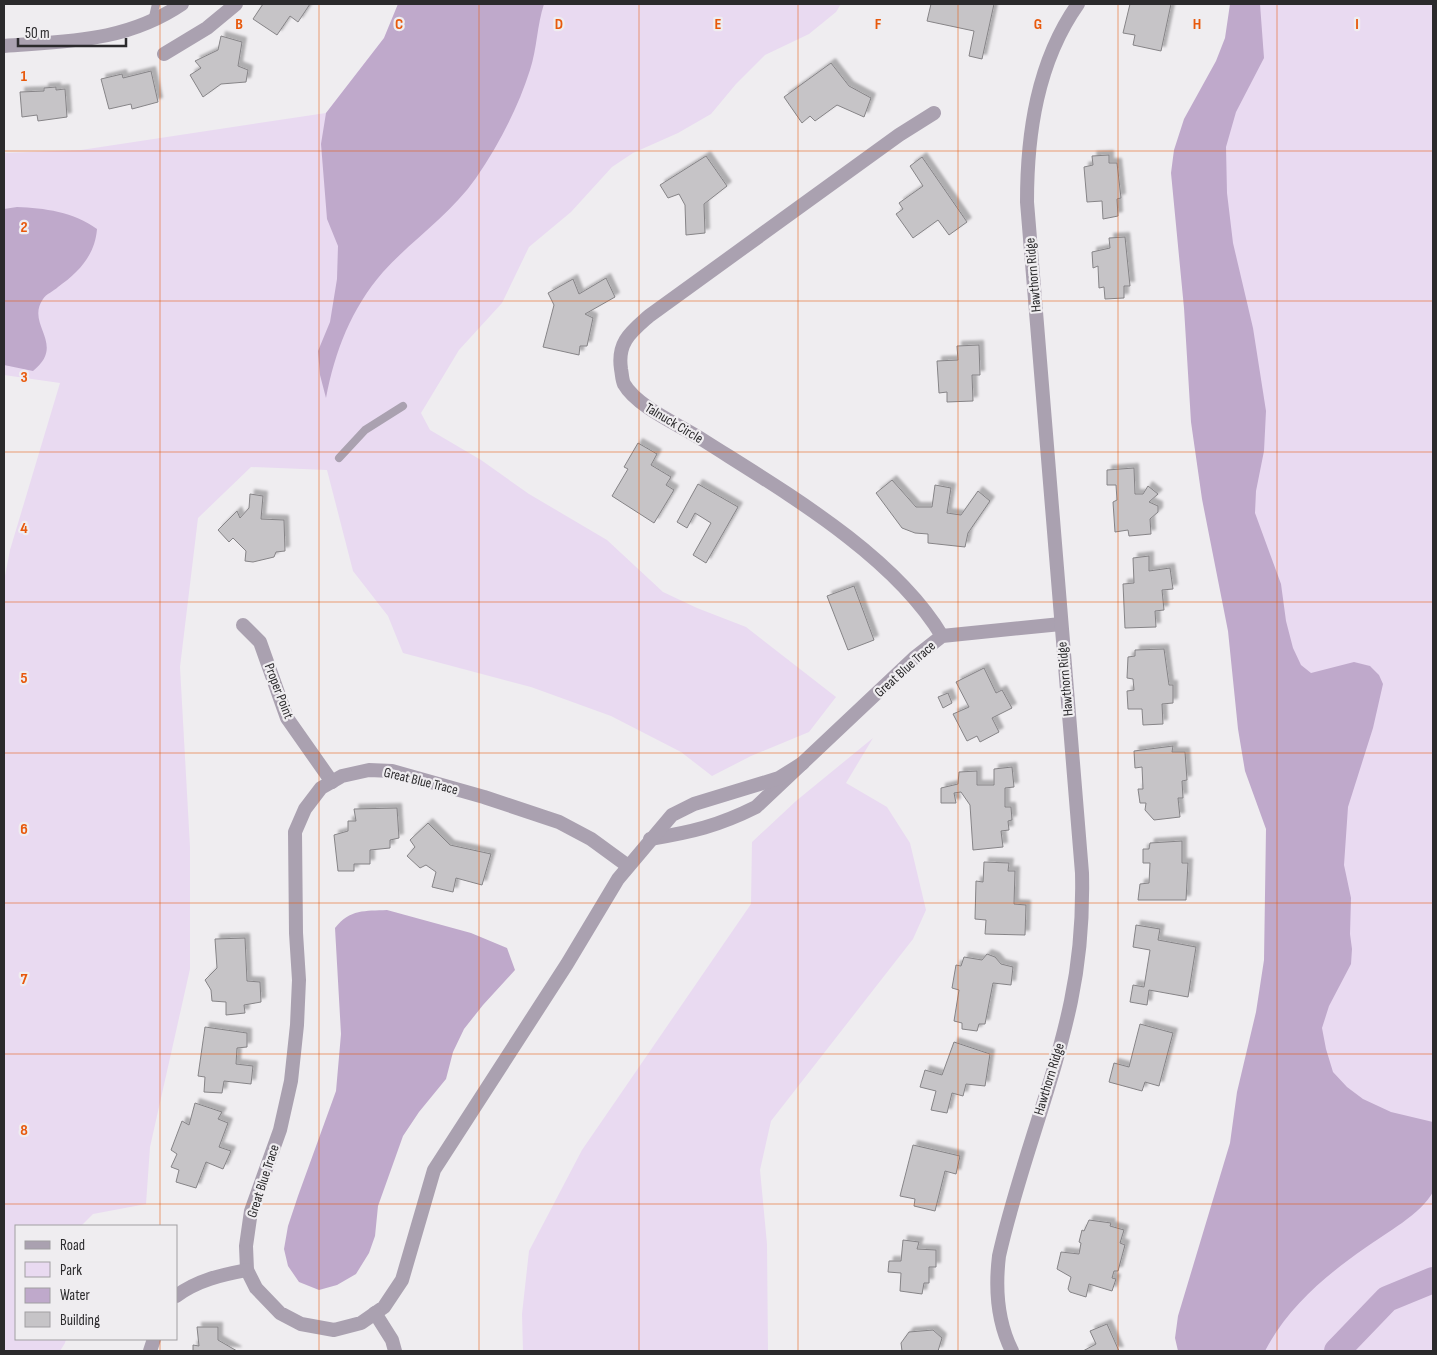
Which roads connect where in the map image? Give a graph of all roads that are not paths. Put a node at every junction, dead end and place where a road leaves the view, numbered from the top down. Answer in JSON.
{"nodes":[{"id":1,"x":156,"y":4,"type":"edge"},
{"id":2,"x":182,"y":4,"type":"edge"},
{"id":3,"x":236,"y":4,"type":"edge"},
{"id":4,"x":1078,"y":4,"type":"edge"},
{"id":5,"x":152,"y":21,"type":"junction"},
{"id":6,"x":4,"y":46,"type":"edge"},
{"id":7,"x":164,"y":54,"type":"dead end"},
{"id":8,"x":934,"y":113,"type":"dead end"},
{"id":9,"x":404,"y":406,"type":"dead end"},
{"id":10,"x":339,"y":458,"type":"dead end"},
{"id":11,"x":1061,"y":624,"type":"junction"},
{"id":12,"x":243,"y":625,"type":"dead end"},
{"id":13,"x":942,"y":636,"type":"junction"},
{"id":14,"x":803,"y":763,"type":"junction"},
{"id":15,"x":332,"y":782,"type":"junction"},
{"id":16,"x":650,"y":839,"type":"junction"},
{"id":17,"x":628,"y":866,"type":"junction"},
{"id":18,"x":247,"y":1270,"type":"junction"},
{"id":19,"x":178,"y":1295,"type":"edge"},
{"id":20,"x":375,"y":1313,"type":"junction"},
{"id":21,"x":395,"y":1351,"type":"edge"},
{"id":22,"x":1012,"y":1351,"type":"edge"}],
"edges":[{"from":1,"to":5,"type":"lane"},
{"from":2,"to":5,"type":"street"},
{"from":3,"to":7,"type":"street"},
{"from":4,"to":11,"type":"street","name":"Hawthorn Ridge"},
{"from":5,"to":6,"type":"street"},
{"from":8,"to":13,"type":"street","name":"Talnuck Circle"},
{"from":9,"to":10,"type":"lane"},
{"from":11,"to":13,"type":"street","name":"Great Blue Trace"},
{"from":11,"to":22,"type":"street","name":"Hawthorn Ridge"},
{"from":12,"to":15,"type":"street","name":"Proper Point"},
{"from":13,"to":14,"type":"street","name":"Great Blue Trace"},
{"from":14,"to":16,"type":"street","name":"Great Blue Trace"},
{"from":14,"to":16,"type":"street","name":"Great Blue Trace"},
{"from":15,"to":17,"type":"street","name":"Great Blue Trace"},
{"from":15,"to":18,"type":"street","name":"Great Blue Trace"},
{"from":16,"to":17,"type":"street","name":"Great Blue Trace"},
{"from":17,"to":20,"type":"street","name":"Great Blue Trace"},
{"from":18,"to":19,"type":"street"},
{"from":18,"to":20,"type":"street","name":"Great Blue Trace"},
{"from":20,"to":21,"type":"street"}]}
